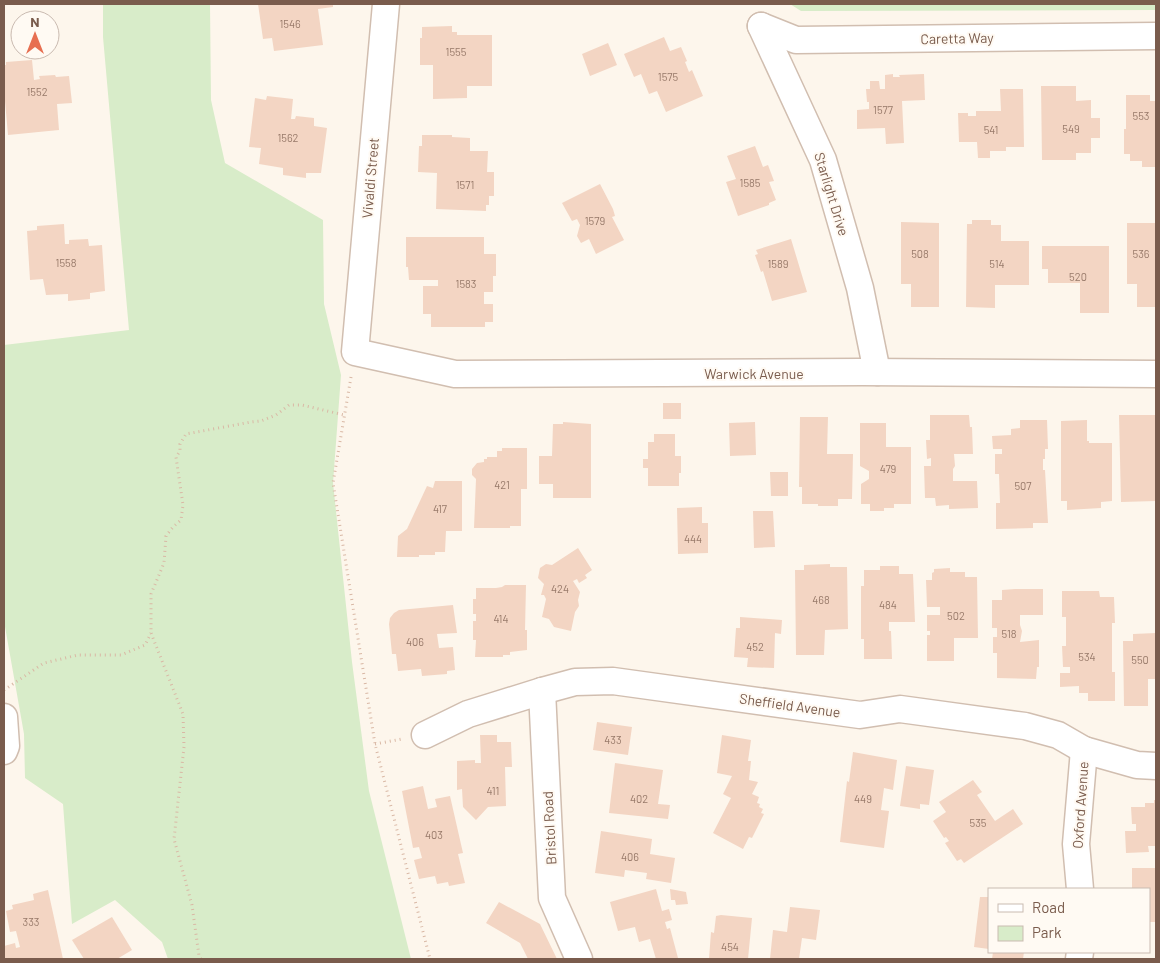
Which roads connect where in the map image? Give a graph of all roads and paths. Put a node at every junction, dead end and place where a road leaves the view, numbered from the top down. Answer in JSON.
{"nodes":[{"id":1,"x":386,"y":4,"type":"edge"},
{"id":2,"x":761,"y":26,"type":"joint"},
{"id":3,"x":1156,"y":36,"type":"edge"},
{"id":4,"x":355,"y":352,"type":"junction"},
{"id":5,"x":877,"y":372,"type":"junction"},
{"id":6,"x":1156,"y":374,"type":"edge"},
{"id":7,"x":344,"y":415,"type":"junction"},
{"id":8,"x":151,"y":632,"type":"junction"},
{"id":9,"x":4,"y":690,"type":"edge"},
{"id":10,"x":542,"y":691,"type":"junction"},
{"id":11,"x":4,"y":716,"type":"edge"},
{"id":12,"x":425,"y":735,"type":"dead end"},
{"id":13,"x":1084,"y":750,"type":"junction"},
{"id":14,"x":4,"y":751,"type":"edge"},
{"id":15,"x":1156,"y":766,"type":"edge"},
{"id":16,"x":1080,"y":888,"type":"edge"},
{"id":17,"x":201,"y":959,"type":"edge"},
{"id":18,"x":430,"y":959,"type":"edge"},
{"id":19,"x":579,"y":959,"type":"edge"}],
"edges":[{"from":1,"to":4,"type":"street","name":"Vivaldi Street"},
{"from":2,"to":3,"type":"street","name":"Caretta Way"},
{"from":2,"to":5,"type":"street","name":"Starlight Drive"},
{"from":4,"to":5,"type":"street","name":"Warwick Avenue"},
{"from":4,"to":7,"type":"path"},
{"from":5,"to":6,"type":"street","name":"Warwick Avenue"},
{"from":7,"to":8,"type":"path"},
{"from":7,"to":18,"type":"path"},
{"from":8,"to":9,"type":"path"},
{"from":8,"to":17,"type":"path"},
{"from":10,"to":12,"type":"street","name":"Sheffield Avenue"},
{"from":10,"to":13,"type":"street","name":"Sheffield Avenue"},
{"from":10,"to":19,"type":"street","name":"Bristol Road"},
{"from":11,"to":14,"type":"street"},
{"from":13,"to":15,"type":"street","name":"Sheffield Avenue"},
{"from":13,"to":16,"type":"street","name":"Oxford Avenue"}]}
